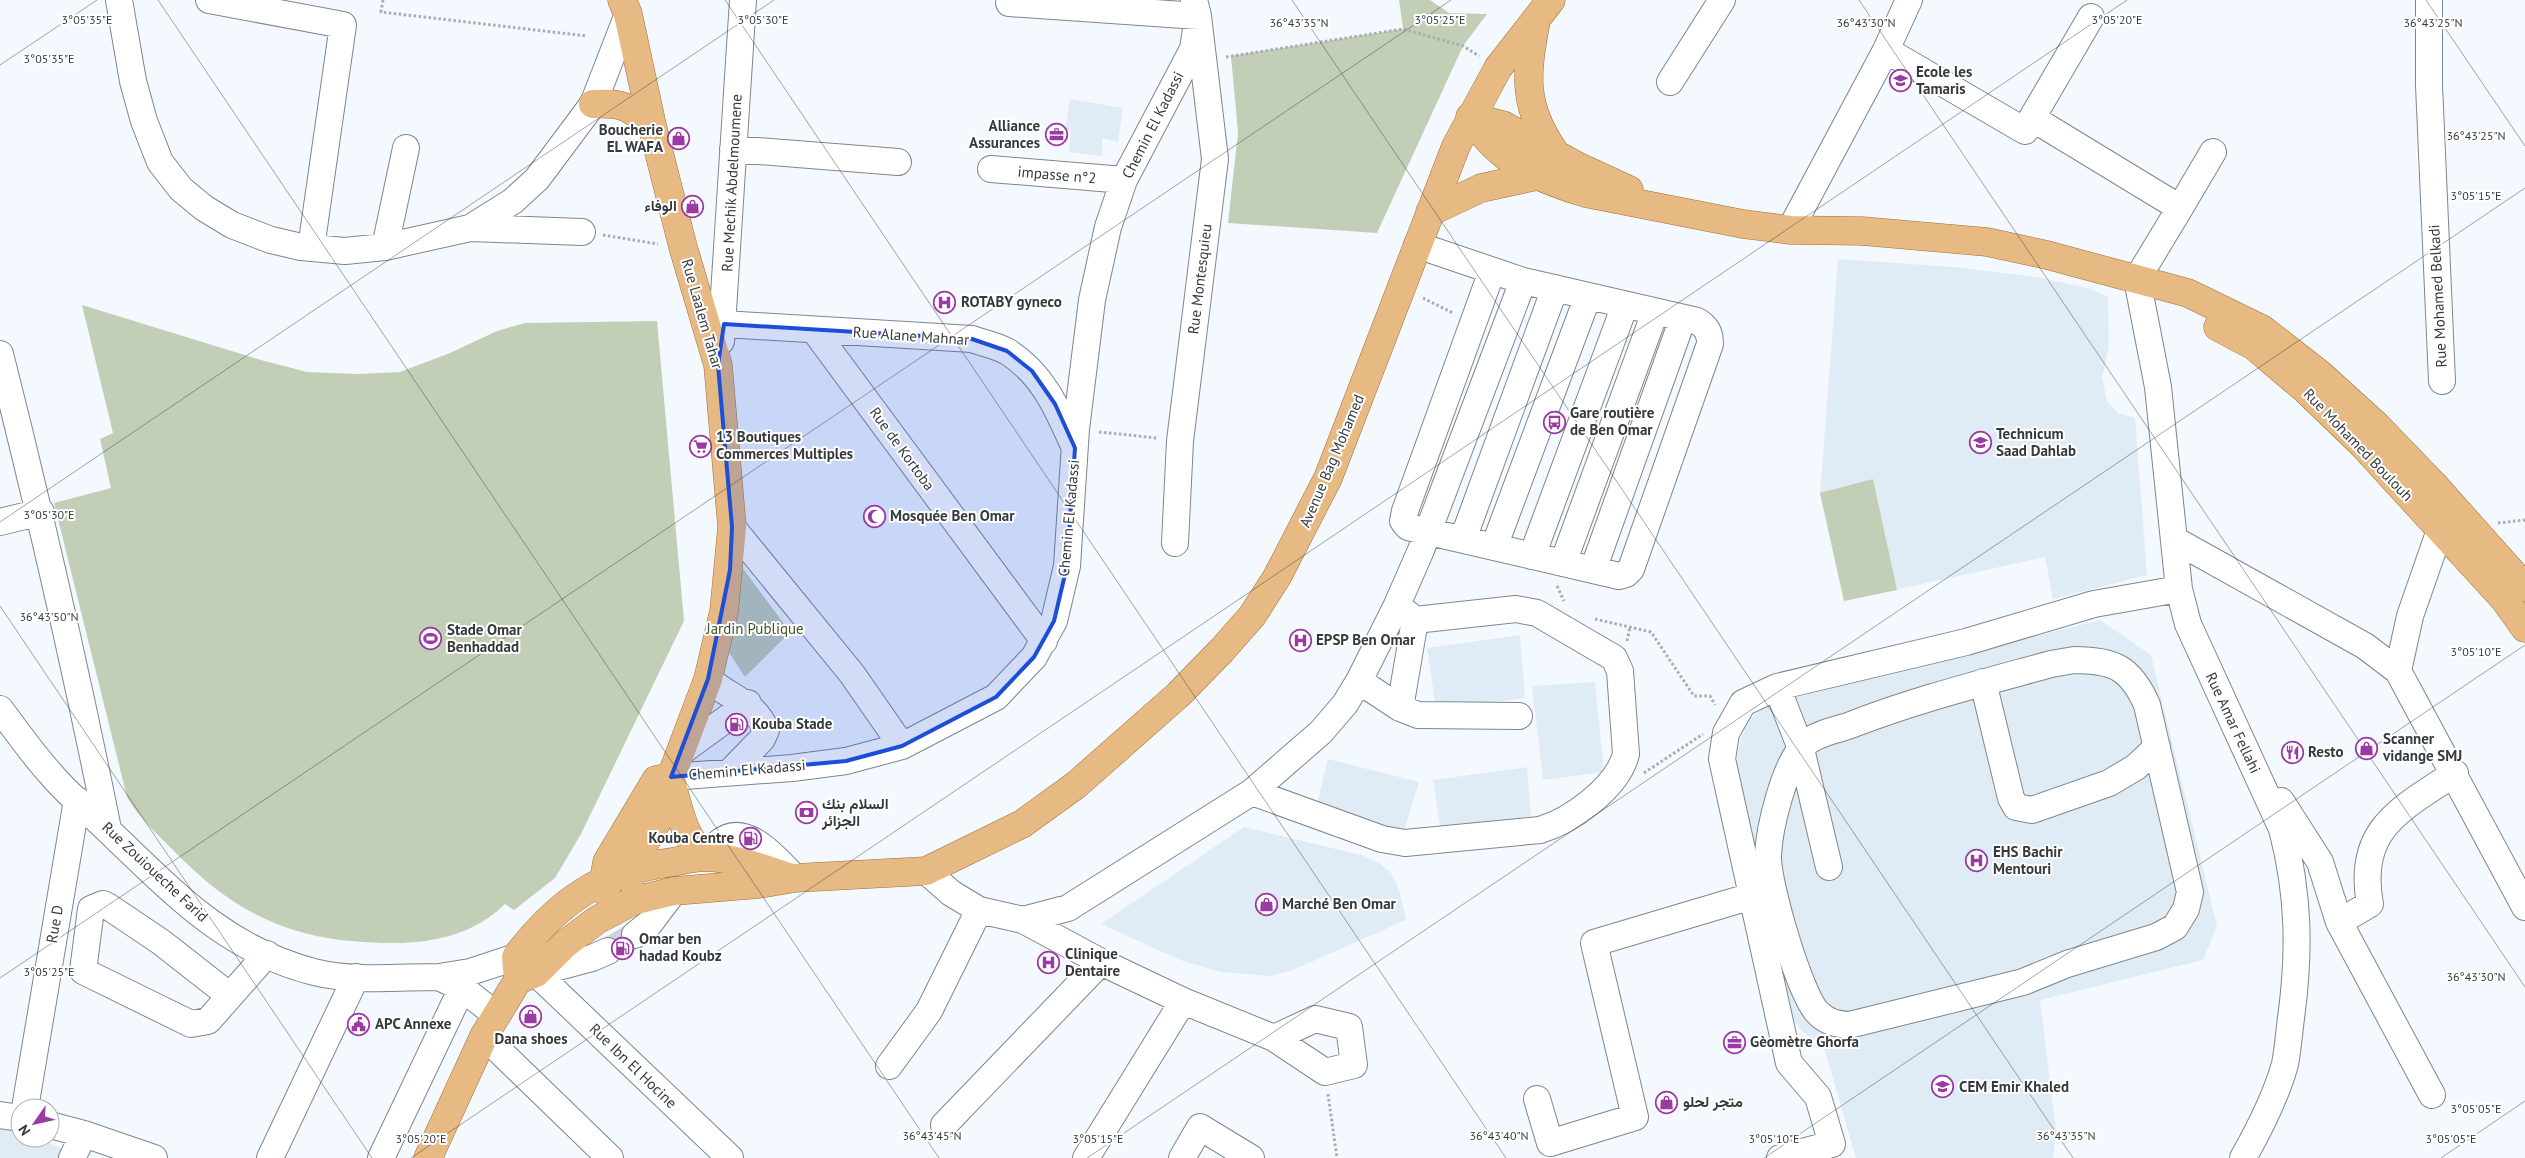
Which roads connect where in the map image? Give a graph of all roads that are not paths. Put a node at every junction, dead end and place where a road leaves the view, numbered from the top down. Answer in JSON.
{"nodes":[{"id":1,"x":119,"y":0,"type":"edge"},
{"id":2,"x":209,"y":0,"type":"edge"},
{"id":3,"x":743,"y":0,"type":"edge"},
{"id":4,"x":1722,"y":0,"type":"edge"},
{"id":5,"x":1909,"y":0,"type":"edge"},
{"id":6,"x":2429,"y":0,"type":"edge"},
{"id":7,"x":1009,"y":3,"type":"dead end"},
{"id":8,"x":625,"y":7,"type":"edge"},
{"id":9,"x":1196,"y":8,"type":"edge"},
{"id":10,"x":1544,"y":10,"type":"edge"},
{"id":11,"x":2091,"y":17,"type":"dead end"},
{"id":12,"x":1886,"y":50,"type":"junction"},
{"id":13,"x":1670,"y":82,"type":"dead end"},
{"id":14,"x":593,"y":104,"type":"junction"},
{"id":15,"x":1470,"y":118,"type":"junction"},
{"id":16,"x":2032,"y":118,"type":"junction"},
{"id":17,"x":652,"y":125,"type":"junction"},
{"id":18,"x":406,"y":148,"type":"dead end"},
{"id":19,"x":733,"y":149,"type":"junction"},
{"id":20,"x":1555,"y":152,"type":"junction"},
{"id":21,"x":2213,"y":152,"type":"dead end"},
{"id":22,"x":898,"y":162,"type":"dead end"},
{"id":23,"x":991,"y":169,"type":"dead end"},
{"id":24,"x":1536,"y":176,"type":"junction"},
{"id":25,"x":1124,"y":180,"type":"junction"},
{"id":26,"x":2180,"y":208,"type":"junction"},
{"id":27,"x":1430,"y":212,"type":"junction"},
{"id":28,"x":1691,"y":213,"type":"junction"},
{"id":29,"x":470,"y":228,"type":"junction"},
{"id":30,"x":1790,"y":230,"type":"junction"},
{"id":31,"x":582,"y":232,"type":"road end"},
{"id":32,"x":1416,"y":245,"type":"junction"},
{"id":33,"x":385,"y":247,"type":"junction"},
{"id":34,"x":311,"y":248,"type":"junction"},
{"id":35,"x":1492,"y":271,"type":"junction"},
{"id":36,"x":2137,"y":280,"type":"junction"},
{"id":37,"x":1523,"y":281,"type":"junction"},
{"id":38,"x":1555,"y":288,"type":"junction"},
{"id":39,"x":1588,"y":296,"type":"junction"},
{"id":40,"x":1625,"y":304,"type":"junction"},
{"id":41,"x":1655,"y":312,"type":"junction"},
{"id":42,"x":1683,"y":318,"type":"junction"},
{"id":43,"x":724,"y":324,"type":"junction"},
{"id":44,"x":814,"y":330,"type":"junction"},
{"id":45,"x":0,"y":354,"type":"edge"},
{"id":46,"x":718,"y":365,"type":"junction"},
{"id":47,"x":2442,"y":381,"type":"dead end"},
{"id":48,"x":1449,"y":387,"type":"junction"},
{"id":49,"x":1479,"y":397,"type":"junction"},
{"id":50,"x":1511,"y":407,"type":"junction"},
{"id":51,"x":1543,"y":417,"type":"junction"},
{"id":52,"x":1578,"y":431,"type":"junction"},
{"id":53,"x":1076,"y":439,"type":"junction"},
{"id":54,"x":1608,"y":440,"type":"junction"},
{"id":55,"x":1636,"y":450,"type":"junction"},
{"id":56,"x":1668,"y":462,"type":"junction"},
{"id":57,"x":40,"y":512,"type":"junction"},
{"id":58,"x":0,"y":522,"type":"edge"},
{"id":59,"x":732,"y":527,"type":"junction"},
{"id":60,"x":2440,"y":530,"type":"junction"},
{"id":61,"x":1463,"y":539,"type":"junction"},
{"id":62,"x":2175,"y":540,"type":"junction"},
{"id":63,"x":1424,"y":541,"type":"junction"},
{"id":64,"x":1174,"y":543,"type":"dead end"},
{"id":65,"x":1494,"y":547,"type":"junction"},
{"id":66,"x":1532,"y":556,"type":"junction"},
{"id":67,"x":1564,"y":563,"type":"junction"},
{"id":68,"x":1593,"y":570,"type":"junction"},
{"id":69,"x":2525,"y":587,"type":"edge"},
{"id":70,"x":2179,"y":589,"type":"junction"},
{"id":71,"x":1406,"y":612,"type":"junction"},
{"id":72,"x":2525,"y":628,"type":"edge"},
{"id":73,"x":1044,"y":641,"type":"junction"},
{"id":74,"x":2398,"y":671,"type":"junction"},
{"id":75,"x":708,"y":680,"type":"junction"},
{"id":76,"x":1359,"y":681,"type":"junction"},
{"id":77,"x":1983,"y":682,"type":"junction"},
{"id":78,"x":1777,"y":687,"type":"junction"},
{"id":79,"x":748,"y":703,"type":"junction"},
{"id":80,"x":1400,"y":708,"type":"junction"},
{"id":81,"x":0,"y":709,"type":"edge"},
{"id":82,"x":1519,"y":716,"type":"dead end"},
{"id":83,"x":902,"y":746,"type":"junction"},
{"id":84,"x":2157,"y":747,"type":"junction"},
{"id":85,"x":1800,"y":749,"type":"junction"},
{"id":86,"x":2248,"y":752,"type":"junction"},
{"id":87,"x":730,"y":772,"type":"junction"},
{"id":88,"x":675,"y":774,"type":"junction"},
{"id":89,"x":2455,"y":774,"type":"junction"},
{"id":90,"x":1252,"y":792,"type":"junction"},
{"id":91,"x":77,"y":800,"type":"junction"},
{"id":92,"x":108,"y":829,"type":"junction"},
{"id":93,"x":707,"y":857,"type":"junction"},
{"id":94,"x":1829,"y":867,"type":"dead end"},
{"id":95,"x":926,"y":871,"type":"junction"},
{"id":96,"x":616,"y":875,"type":"junction"},
{"id":97,"x":795,"y":878,"type":"junction"},
{"id":98,"x":674,"y":891,"type":"junction"},
{"id":99,"x":1752,"y":896,"type":"junction"},
{"id":100,"x":622,"y":906,"type":"junction"},
{"id":101,"x":2525,"y":907,"type":"edge"},
{"id":102,"x":979,"y":910,"type":"junction"},
{"id":103,"x":1023,"y":920,"type":"junction"},
{"id":104,"x":2340,"y":922,"type":"junction"},
{"id":105,"x":635,"y":935,"type":"tunnel mouth"},
{"id":106,"x":608,"y":950,"type":"tunnel mouth"},
{"id":107,"x":267,"y":954,"type":"junction"},
{"id":108,"x":1101,"y":962,"type":"junction"},
{"id":109,"x":523,"y":970,"type":"junction"},
{"id":110,"x":356,"y":977,"type":"junction"},
{"id":111,"x":439,"y":977,"type":"junction"},
{"id":112,"x":462,"y":988,"type":"junction"},
{"id":113,"x":230,"y":996,"type":"junction"},
{"id":114,"x":1183,"y":1001,"type":"junction"},
{"id":115,"x":490,"y":1026,"type":"junction"},
{"id":116,"x":1274,"y":1038,"type":"junction"},
{"id":117,"x":889,"y":1066,"type":"dead end"},
{"id":118,"x":2432,"y":1095,"type":"dead end"},
{"id":119,"x":27,"y":1098,"type":"edge"},
{"id":120,"x":1537,"y":1099,"type":"dead end"},
{"id":121,"x":944,"y":1125,"type":"dead end"},
{"id":122,"x":60,"y":1128,"type":"edge"},
{"id":123,"x":84,"y":1134,"type":"junction"},
{"id":124,"x":72,"y":1158,"type":"edge"},
{"id":125,"x":154,"y":1158,"type":"edge"},
{"id":126,"x":270,"y":1158,"type":"edge"},
{"id":127,"x":381,"y":1158,"type":"edge"},
{"id":128,"x":428,"y":1158,"type":"edge"},
{"id":129,"x":610,"y":1158,"type":"edge"},
{"id":130,"x":730,"y":1158,"type":"edge"},
{"id":131,"x":1086,"y":1158,"type":"edge"},
{"id":132,"x":1182,"y":1158,"type":"edge"},
{"id":133,"x":1251,"y":1158,"type":"edge"},
{"id":134,"x":1780,"y":1158,"type":"edge"},
{"id":135,"x":2244,"y":1158,"type":"edge"}],
"edges":[{"from":1,"to":34,"type":"street"},
{"from":2,"to":34,"type":"street"},
{"from":3,"to":19,"type":"street","name":"Rue Mechik Abdelmoumene"},
{"from":4,"to":13,"type":"street"},
{"from":5,"to":12,"type":"street"},
{"from":6,"to":47,"type":"street","name":"Rue Mohamed Belkadi"},
{"from":7,"to":9,"type":"street"},
{"from":8,"to":14,"type":"street"},
{"from":8,"to":17,"type":"main road","name":"Rue Laalem Tahar"},
{"from":9,"to":25,"type":"street","name":"Chemin El Kadassi"},
{"from":9,"to":64,"type":"street","name":"Rue Montesquieu"},
{"from":10,"to":15,"type":"main road","name":"Avenue Bag Mohamed"},
{"from":10,"to":20,"type":"main road"},
{"from":11,"to":16,"type":"street"},
{"from":12,"to":16,"type":"street"},
{"from":12,"to":30,"type":"street"},
{"from":14,"to":17,"type":"main road"},
{"from":14,"to":29,"type":"street"},
{"from":15,"to":20,"type":"main road"},
{"from":15,"to":24,"type":"main road"},
{"from":15,"to":27,"type":"main road","name":"Avenue Bag Mohamed"},
{"from":16,"to":26,"type":"street"},
{"from":17,"to":46,"type":"main road","name":"Rue Laalem Tahar"},
{"from":18,"to":33,"type":"street"},
{"from":19,"to":22,"type":"street"},
{"from":19,"to":43,"type":"street","name":"Rue Mechik Abdelmoumene"},
{"from":20,"to":28,"type":"main road"},
{"from":21,"to":26,"type":"street"},
{"from":23,"to":25,"type":"street","name":"impasse n°2"},
{"from":24,"to":27,"type":"main road"},
{"from":24,"to":28,"type":"main road"},
{"from":25,"to":53,"type":"street","name":"Chemin El Kadassi"},
{"from":26,"to":36,"type":"street"},
{"from":27,"to":32,"type":"main road","name":"Avenue Bag Mohamed"},
{"from":28,"to":30,"type":"main road"},
{"from":29,"to":31,"type":"street"},
{"from":29,"to":33,"type":"street"},
{"from":30,"to":36,"type":"main road"},
{"from":32,"to":35,"type":"street"},
{"from":32,"to":95,"type":"main road","name":"Avenue Bag Mohamed"},
{"from":33,"to":34,"type":"street"},
{"from":35,"to":37,"type":"street"},
{"from":35,"to":48,"type":"street"},
{"from":36,"to":60,"type":"main road","name":"Rue Mohamed Boulouh"},
{"from":36,"to":62,"type":"street","name":"Rue Amar Fellahi"},
{"from":36,"to":69,"type":"main road"},
{"from":37,"to":38,"type":"street"},
{"from":37,"to":49,"type":"street"},
{"from":38,"to":39,"type":"street"},
{"from":38,"to":50,"type":"street"},
{"from":39,"to":40,"type":"street"},
{"from":39,"to":51,"type":"street"},
{"from":40,"to":41,"type":"street"},
{"from":40,"to":52,"type":"street"},
{"from":41,"to":42,"type":"street"},
{"from":41,"to":54,"type":"street"},
{"from":42,"to":55,"type":"street"},
{"from":42,"to":56,"type":"street"},
{"from":43,"to":44,"type":"street","name":"Rue Alane Mahnar"},
{"from":43,"to":46,"type":"street","name":"Rue Mechik Abdelmoumene"},
{"from":44,"to":53,"type":"street","name":"Rue Alane Mahnar"},
{"from":44,"to":73,"type":"street","name":"Rue de Kortoba"},
{"from":45,"to":57,"type":"street"},
{"from":46,"to":59,"type":"main road","name":"Rue Laalem Tahar"},
{"from":48,"to":49,"type":"street"},
{"from":48,"to":63,"type":"street"},
{"from":49,"to":50,"type":"street"},
{"from":49,"to":63,"type":"street"},
{"from":50,"to":51,"type":"street"},
{"from":50,"to":61,"type":"street"},
{"from":51,"to":65,"type":"street"},
{"from":52,"to":54,"type":"street"},
{"from":52,"to":66,"type":"street"},
{"from":53,"to":73,"type":"street","name":"Chemin El Kadassi"},
{"from":54,"to":55,"type":"street"},
{"from":54,"to":67,"type":"street"},
{"from":55,"to":56,"type":"street"},
{"from":55,"to":68,"type":"street"},
{"from":56,"to":68,"type":"street"},
{"from":57,"to":58,"type":"street"},
{"from":57,"to":92,"type":"street"},
{"from":59,"to":75,"type":"main road","name":"Rue Laalem Tahar"},
{"from":59,"to":83,"type":"street"},
{"from":60,"to":72,"type":"main road","name":"Rue Mohamed Boulouh"},
{"from":60,"to":74,"type":"street"},
{"from":61,"to":63,"type":"street"},
{"from":61,"to":65,"type":"street"},
{"from":62,"to":70,"type":"street","name":"Rue Amar Fellahi"},
{"from":62,"to":74,"type":"street"},
{"from":63,"to":71,"type":"street"},
{"from":65,"to":66,"type":"street"},
{"from":66,"to":67,"type":"street"},
{"from":67,"to":68,"type":"street"},
{"from":70,"to":78,"type":"street"},
{"from":70,"to":86,"type":"street","name":"Rue Amar Fellahi"},
{"from":71,"to":76,"type":"street"},
{"from":71,"to":80,"type":"street"},
{"from":71,"to":90,"type":"street"},
{"from":73,"to":83,"type":"street","name":"Chemin El Kadassi"},
{"from":74,"to":89,"type":"street"},
{"from":75,"to":79,"type":"street"},
{"from":75,"to":88,"type":"main road","name":"Rue Laalem Tahar"},
{"from":76,"to":80,"type":"street"},
{"from":76,"to":90,"type":"street"},
{"from":77,"to":84,"type":"street"},
{"from":77,"to":84,"type":"street"},
{"from":77,"to":85,"type":"street"},
{"from":78,"to":85,"type":"street"},
{"from":78,"to":99,"type":"street"},
{"from":79,"to":87,"type":"street"},
{"from":79,"to":88,"type":"street"},
{"from":80,"to":82,"type":"street"},
{"from":81,"to":91,"type":"street","name":"Rue Zouioueche Farid"},
{"from":83,"to":87,"type":"street","name":"Chemin El Kadassi"},
{"from":84,"to":85,"type":"street"},
{"from":85,"to":94,"type":"street"},
{"from":86,"to":104,"type":"street"},
{"from":86,"to":135,"type":"street","name":"Rue Amar Fellahi"},
{"from":87,"to":88,"type":"street","name":"Chemin El Kadassi"},
{"from":88,"to":93,"type":"main road"},
{"from":88,"to":96,"type":"main road"},
{"from":89,"to":101,"type":"street"},
{"from":89,"to":104,"type":"street"},
{"from":90,"to":103,"type":"street"},
{"from":91,"to":92,"type":"street","name":"Rue Zouioueche Farid"},
{"from":91,"to":119,"type":"street","name":"Rue D"},
{"from":92,"to":107,"type":"street","name":"Rue Zouioueche Farid"},
{"from":93,"to":96,"type":"main road"},
{"from":93,"to":97,"type":"main road"},
{"from":95,"to":97,"type":"main road","name":"Avenue Bag Mohamed"},
{"from":95,"to":102,"type":"street"},
{"from":96,"to":100,"type":"main road"},
{"from":96,"to":109,"type":"main road"},
{"from":97,"to":98,"type":"main road"},
{"from":98,"to":100,"type":"main road"},
{"from":98,"to":105,"type":"street"},
{"from":99,"to":120,"type":"street"},
{"from":99,"to":134,"type":"street"},
{"from":100,"to":109,"type":"main road"},
{"from":102,"to":103,"type":"street"},
{"from":102,"to":117,"type":"street"},
{"from":103,"to":108,"type":"street"},
{"from":104,"to":118,"type":"street"},
{"from":106,"to":109,"type":"street","name":"Rue Zouioueche Farid"},
{"from":107,"to":110,"type":"street","name":"Rue Zouioueche Farid"},
{"from":107,"to":113,"type":"street"},
{"from":108,"to":114,"type":"street"},
{"from":108,"to":121,"type":"street"},
{"from":109,"to":111,"type":"street","name":"Rue Zouioueche Farid"},
{"from":109,"to":115,"type":"main road"},
{"from":109,"to":130,"type":"street","name":"Rue Ibn El Hocine"},
{"from":110,"to":111,"type":"street","name":"Rue Zouioueche Farid"},
{"from":110,"to":126,"type":"street"},
{"from":111,"to":112,"type":"street"},
{"from":112,"to":115,"type":"street"},
{"from":112,"to":127,"type":"street"},
{"from":113,"to":113,"type":"street"},
{"from":114,"to":116,"type":"street"},
{"from":114,"to":131,"type":"street"},
{"from":115,"to":128,"type":"main road"},
{"from":115,"to":129,"type":"street"},
{"from":116,"to":116,"type":"street"},
{"from":122,"to":123,"type":"street"},
{"from":123,"to":124,"type":"street"},
{"from":123,"to":125,"type":"street"},
{"from":132,"to":133,"type":"street"}]}
